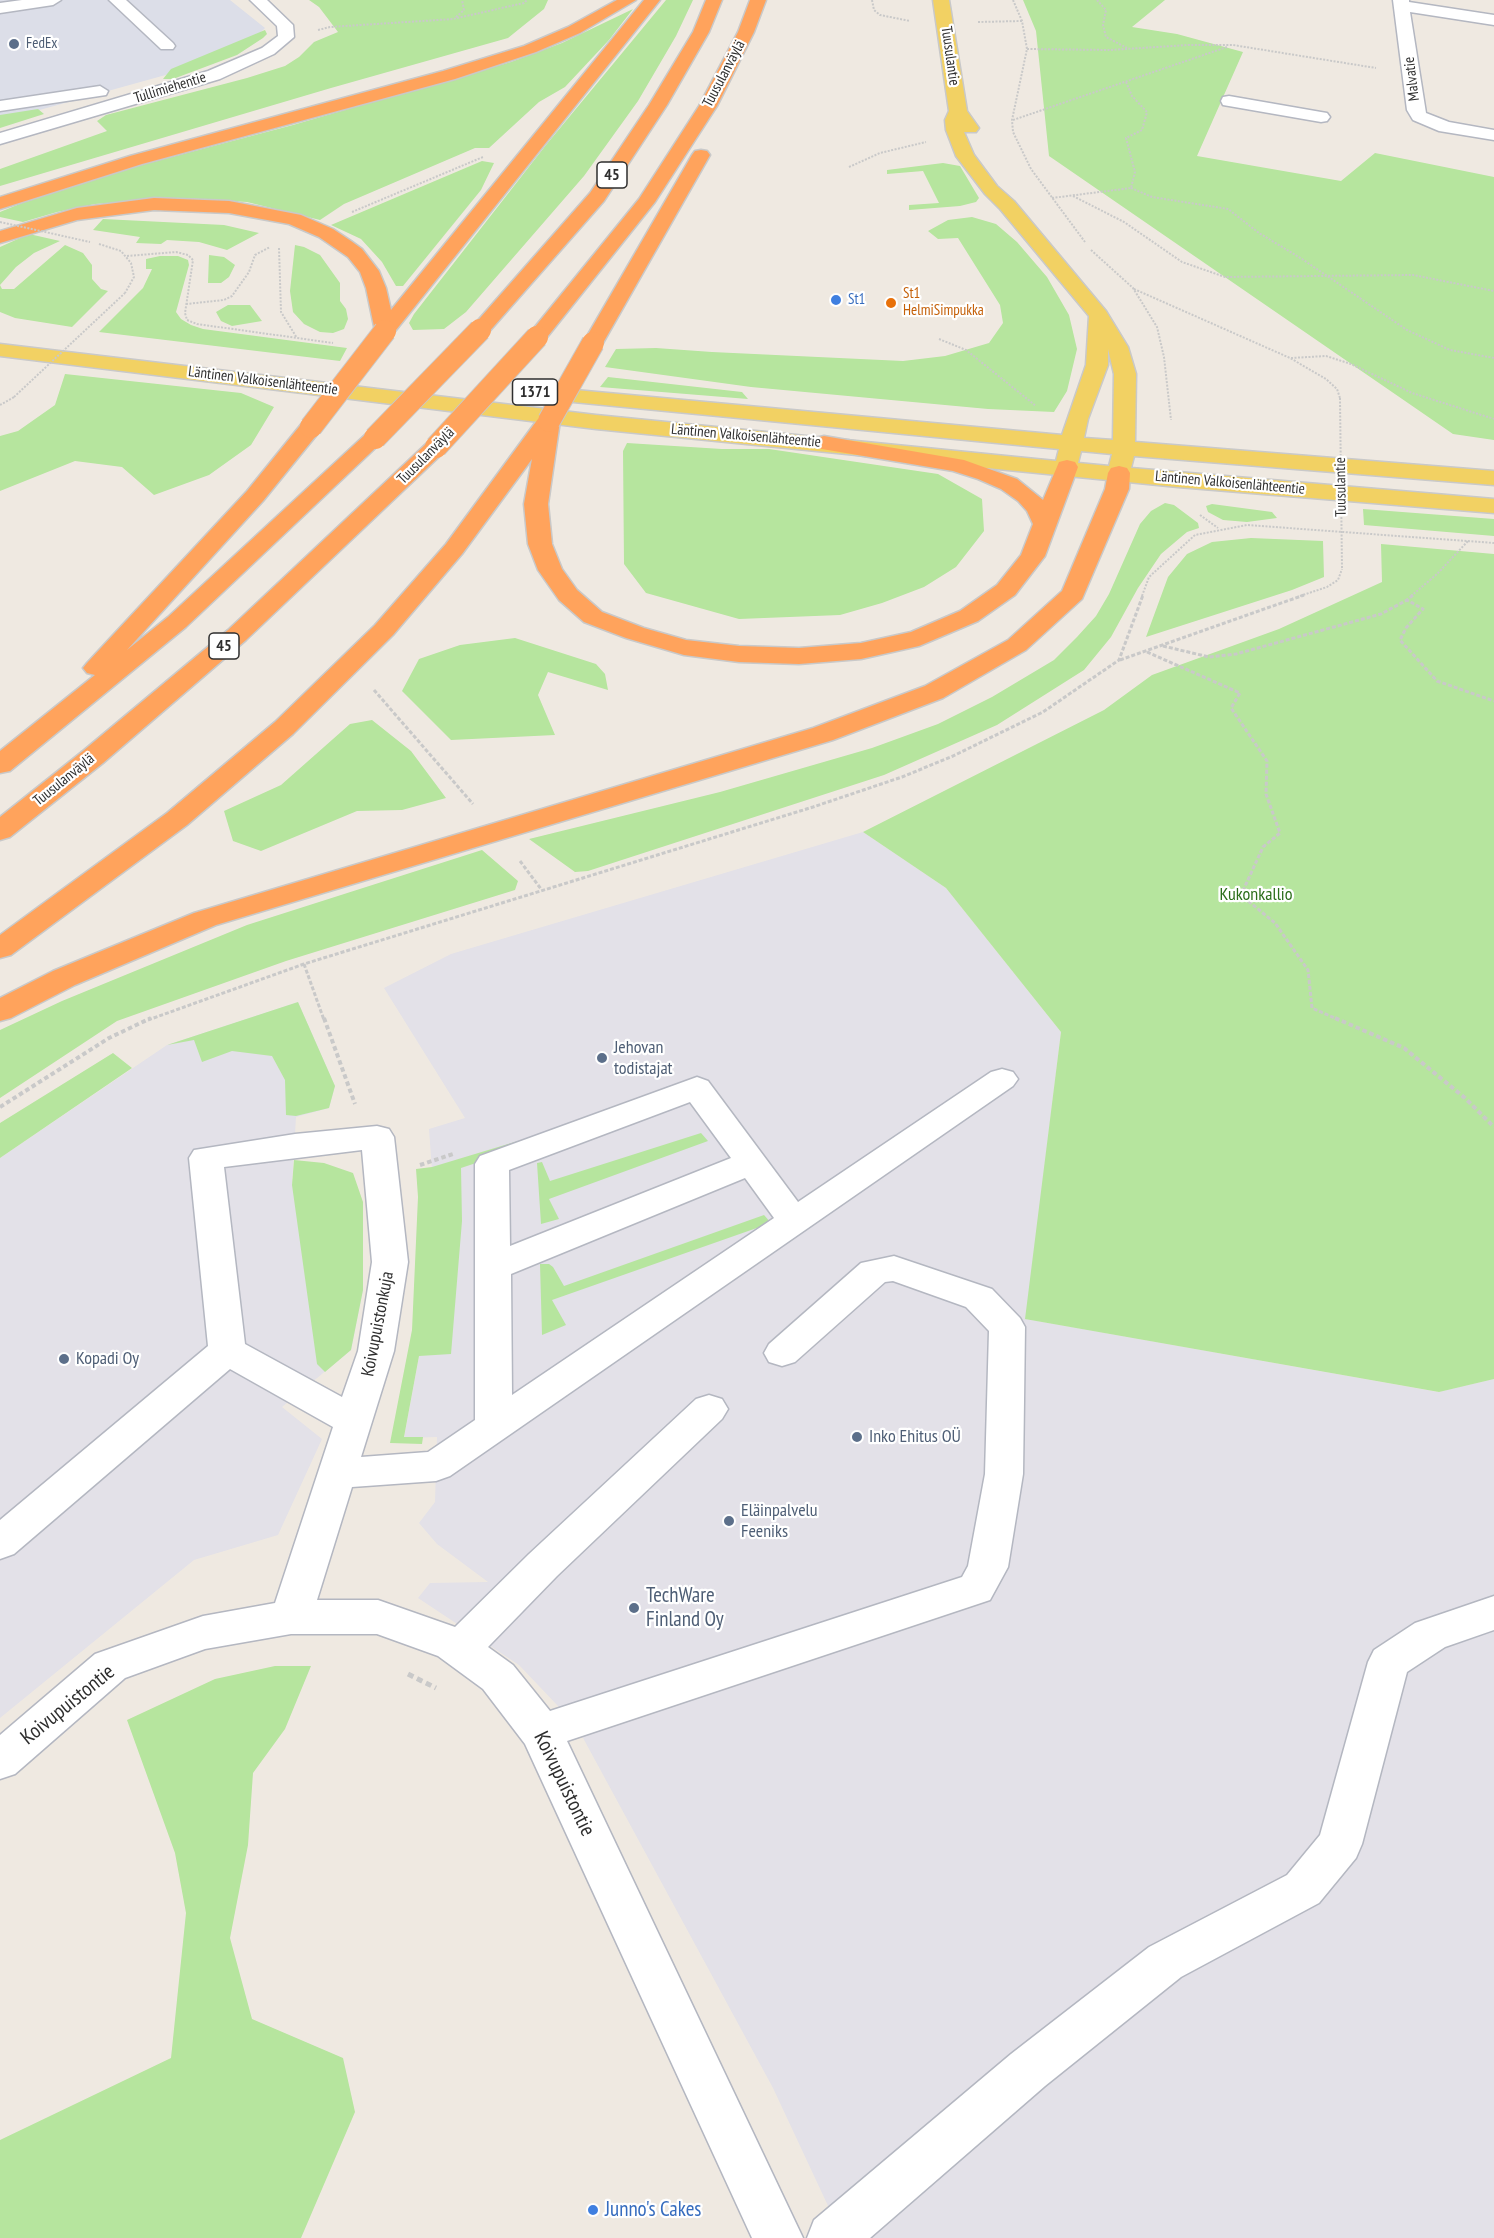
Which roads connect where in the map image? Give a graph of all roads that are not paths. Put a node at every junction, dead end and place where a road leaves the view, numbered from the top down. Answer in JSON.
{"nodes":[{"id":1,"x":53,"y":0,"type":"edge"},
{"id":2,"x":117,"y":0,"type":"edge"},
{"id":3,"x":258,"y":0,"type":"edge"},
{"id":4,"x":628,"y":0,"type":"edge"},
{"id":5,"x":652,"y":0,"type":"edge"},
{"id":6,"x":714,"y":0,"type":"edge"},
{"id":7,"x":758,"y":0,"type":"edge"},
{"id":8,"x":941,"y":0,"type":"edge"},
{"id":9,"x":1402,"y":3,"type":"edge"},
{"id":10,"x":0,"y":8,"type":"edge"},
{"id":11,"x":1494,"y":20,"type":"edge"},
{"id":12,"x":167,"y":46,"type":"dead end"},
{"id":13,"x":158,"y":92,"type":"junction"},
{"id":14,"x":1229,"y":101,"type":"dead end"},
{"id":15,"x":0,"y":106,"type":"edge"},
{"id":16,"x":708,"y":106,"type":"junction"},
{"id":17,"x":958,"y":111,"type":"junction"},
{"id":18,"x":1321,"y":117,"type":"dead end"},
{"id":19,"x":1494,"y":135,"type":"edge"},
{"id":20,"x":0,"y":139,"type":"edge"},
{"id":21,"x":0,"y":203,"type":"edge"},
{"id":22,"x":1007,"y":206,"type":"junction"},
{"id":23,"x":0,"y":237,"type":"edge"},
{"id":24,"x":1099,"y":315,"type":"junction"},
{"id":25,"x":18,"y":331,"type":"dead end"},
{"id":26,"x":385,"y":331,"type":"junction"},
{"id":27,"x":0,"y":350,"type":"edge"},
{"id":28,"x":824,"y":443,"type":"junction"},
{"id":29,"x":532,"y":455,"type":"junction"},
{"id":30,"x":1070,"y":455,"type":"junction"},
{"id":31,"x":1122,"y":461,"type":"junction"},
{"id":32,"x":1494,"y":478,"type":"edge"},
{"id":33,"x":1494,"y":506,"type":"edge"},
{"id":34,"x":1045,"y":524,"type":"junction"},
{"id":35,"x":29,"y":743,"type":"junction"},
{"id":36,"x":0,"y":765,"type":"edge"},
{"id":37,"x":0,"y":831,"type":"edge"},
{"id":38,"x":0,"y":949,"type":"edge"},
{"id":39,"x":0,"y":1011,"type":"edge"},
{"id":40,"x":1002,"y":1079,"type":"dead end"},
{"id":41,"x":752,"y":1163,"type":"junction"},
{"id":42,"x":794,"y":1221,"type":"junction"},
{"id":43,"x":493,"y":1267,"type":"junction"},
{"id":44,"x":228,"y":1351,"type":"junction"},
{"id":45,"x":782,"y":1353,"type":"dead end"},
{"id":46,"x":709,"y":1409,"type":"dead end"},
{"id":47,"x":354,"y":1421,"type":"junction"},
{"id":48,"x":494,"y":1427,"type":"junction"},
{"id":49,"x":339,"y":1473,"type":"junction"},
{"id":50,"x":0,"y":1543,"type":"edge"},
{"id":51,"x":1494,"y":1613,"type":"edge"},
{"id":52,"x":291,"y":1617,"type":"junction"},
{"id":53,"x":460,"y":1649,"type":"junction"},
{"id":54,"x":541,"y":1732,"type":"junction"},
{"id":55,"x":0,"y":1761,"type":"edge"},
{"id":56,"x":778,"y":2238,"type":"edge"},
{"id":57,"x":832,"y":2238,"type":"edge"}],
"edges":[{"from":1,"to":10,"type":"street"},
{"from":2,"to":12,"type":"street"},
{"from":3,"to":13,"type":"street","name":"Tullimiehentie"},
{"from":4,"to":21,"type":"highway"},
{"from":5,"to":26,"type":"highway"},
{"from":6,"to":35,"type":"highway","number":"45","bridge":true},
{"from":7,"to":16,"type":"highway","name":"Tuusulanväylä","number":"45"},
{"from":8,"to":17,"type":"main road","name":"Tuusulantie"},
{"from":9,"to":11,"type":"street"},
{"from":9,"to":19,"type":"street","name":"Malvatie"},
{"from":13,"to":15,"type":"street"},
{"from":13,"to":20,"type":"street","name":"Tullimiehentie"},
{"from":14,"to":18,"type":"street"},
{"from":16,"to":29,"type":"highway","bridge":true},
{"from":16,"to":37,"type":"highway","name":"Tuusulanväylä","number":"45","bridge":true},
{"from":17,"to":22,"type":"main road","name":"Tuusulantie"},
{"from":17,"to":22,"type":"main road","name":"Tuusulantie"},
{"from":22,"to":24,"type":"main road","name":"Tuusulantie"},
{"from":23,"to":26,"type":"highway"},
{"from":24,"to":30,"type":"main road"},
{"from":24,"to":31,"type":"main road","name":"Tuusulantie"},
{"from":25,"to":30,"type":"main road","name":"Läntinen Valkoisenlähteentie","number":"1371"},
{"from":26,"to":35,"type":"highway","bridge":true},
{"from":27,"to":28,"type":"main road","name":"Läntinen Valkoisenlähteentie","number":"1371"},
{"from":28,"to":30,"type":"main road","name":"Läntinen Valkoisenlähteentie","number":"1371"},
{"from":28,"to":34,"type":"highway"},
{"from":29,"to":34,"type":"highway"},
{"from":29,"to":38,"type":"highway"},
{"from":30,"to":31,"type":"main road","name":"Läntinen Valkoisenlähteentie"},
{"from":30,"to":34,"type":"highway"},
{"from":31,"to":32,"type":"main road","name":"Läntinen Valkoisenlähteentie"},
{"from":31,"to":33,"type":"main road","name":"Läntinen Valkoisenlähteentie"},
{"from":31,"to":39,"type":"highway"},
{"from":35,"to":36,"type":"highway","number":"45"},
{"from":40,"to":42,"type":"street"},
{"from":41,"to":42,"type":"street"},
{"from":41,"to":43,"type":"street"},
{"from":41,"to":43,"type":"street"},
{"from":42,"to":48,"type":"street"},
{"from":43,"to":48,"type":"street"},
{"from":44,"to":47,"type":"street"},
{"from":44,"to":47,"type":"street","name":"Koivupuistonkuja"},
{"from":44,"to":50,"type":"street"},
{"from":45,"to":54,"type":"street"},
{"from":46,"to":53,"type":"street"},
{"from":47,"to":49,"type":"street","name":"Koivupuistonkuja"},
{"from":48,"to":49,"type":"street"},
{"from":49,"to":52,"type":"street","name":"Koivupuistonkuja"},
{"from":51,"to":57,"type":"street"},
{"from":52,"to":53,"type":"street","name":"Koivupuistontie"},
{"from":52,"to":55,"type":"street","name":"Koivupuistontie"},
{"from":53,"to":54,"type":"street","name":"Koivupuistontie"},
{"from":54,"to":56,"type":"street","name":"Koivupuistontie"}]}
